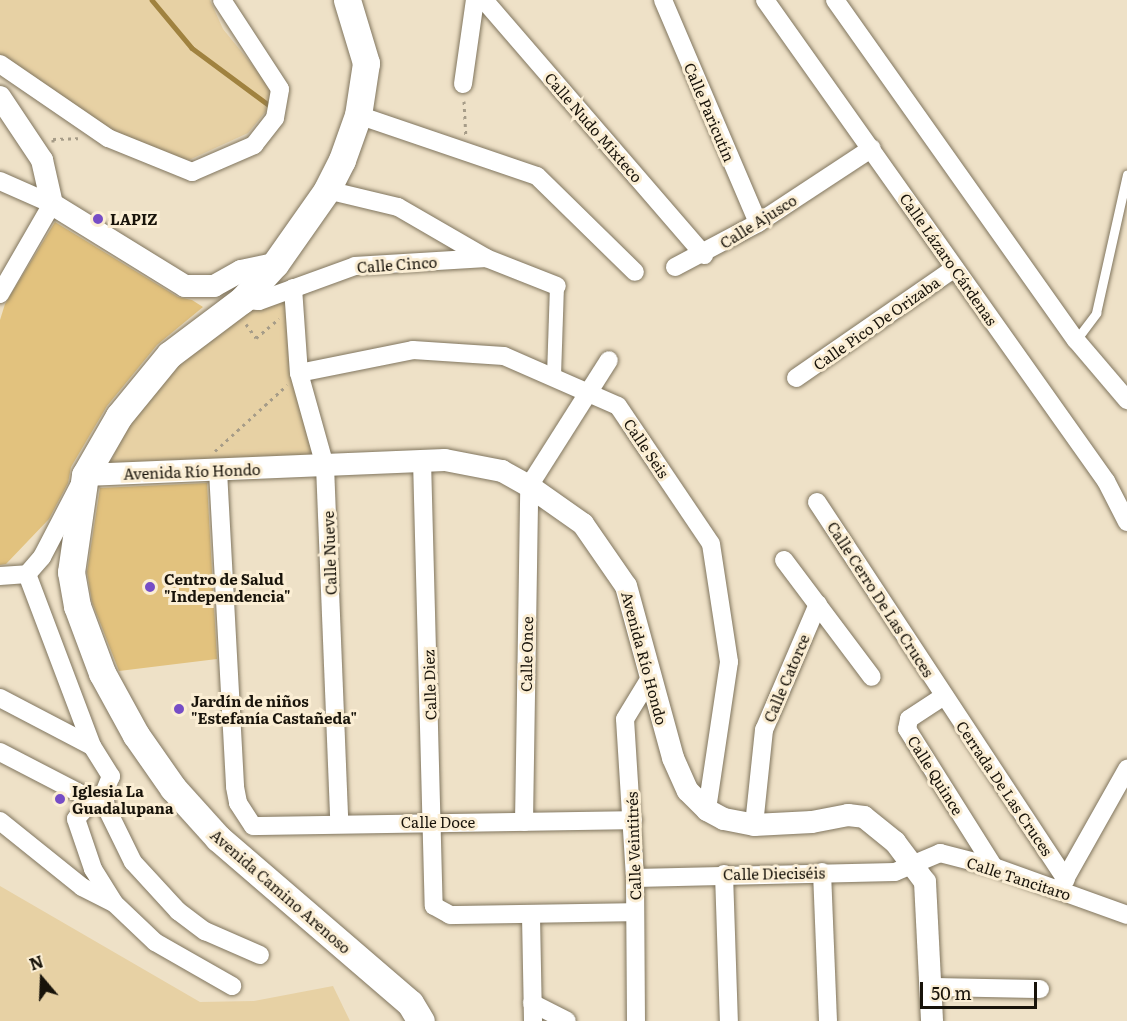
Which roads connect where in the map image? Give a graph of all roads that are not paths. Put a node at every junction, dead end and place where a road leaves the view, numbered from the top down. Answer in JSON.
{"nodes":[{"id":1,"x":222,"y":0,"type":"edge"},
{"id":2,"x":347,"y":0,"type":"edge"},
{"id":3,"x":475,"y":0,"type":"edge"},
{"id":4,"x":484,"y":0,"type":"edge"},
{"id":5,"x":663,"y":0,"type":"edge"},
{"id":6,"x":765,"y":0,"type":"edge"},
{"id":7,"x":835,"y":0,"type":"edge"},
{"id":8,"x":0,"y":64,"type":"edge"},
{"id":9,"x":463,"y":84,"type":"road end"},
{"id":10,"x":0,"y":97,"type":"edge"},
{"id":11,"x":358,"y":115,"type":"junction"},
{"id":12,"x":872,"y":148,"type":"junction"},
{"id":13,"x":1127,"y":174,"type":"edge"},
{"id":14,"x":0,"y":181,"type":"edge"},
{"id":15,"x":327,"y":190,"type":"junction"},
{"id":16,"x":52,"y":204,"type":"junction"},
{"id":17,"x":758,"y":223,"type":"junction"},
{"id":18,"x":704,"y":255,"type":"junction"},
{"id":19,"x":486,"y":258,"type":"junction"},
{"id":20,"x":275,"y":264,"type":"junction"},
{"id":21,"x":675,"y":267,"type":"dead end"},
{"id":22,"x":955,"y":268,"type":"junction"},
{"id":23,"x":635,"y":272,"type":"dead end"},
{"id":24,"x":557,"y":286,"type":"joint"},
{"id":25,"x":293,"y":288,"type":"junction"},
{"id":26,"x":0,"y":294,"type":"edge"},
{"id":27,"x":241,"y":307,"type":"junction"},
{"id":28,"x":1077,"y":340,"type":"junction"},
{"id":29,"x":609,"y":360,"type":"dead end"},
{"id":30,"x":299,"y":373,"type":"junction"},
{"id":31,"x":554,"y":376,"type":"junction"},
{"id":32,"x":796,"y":378,"type":"dead end"},
{"id":33,"x":591,"y":392,"type":"junction"},
{"id":34,"x":1127,"y":400,"type":"edge"},
{"id":35,"x":422,"y":460,"type":"junction"},
{"id":36,"x":325,"y":466,"type":"junction"},
{"id":37,"x":209,"y":471,"type":"junction"},
{"id":38,"x":86,"y":475,"type":"junction"},
{"id":39,"x":529,"y":486,"type":"junction"},
{"id":40,"x":817,"y":502,"type":"dead end"},
{"id":41,"x":1127,"y":522,"type":"edge"},
{"id":42,"x":784,"y":560,"type":"dead end"},
{"id":43,"x":27,"y":574,"type":"junction"},
{"id":44,"x":0,"y":576,"type":"edge"},
{"id":45,"x":818,"y":604,"type":"junction"},
{"id":46,"x":873,"y":677,"type":"dead end"},
{"id":47,"x":650,"y":678,"type":"junction"},
{"id":48,"x":944,"y":696,"type":"junction"},
{"id":49,"x":0,"y":698,"type":"edge"},
{"id":50,"x":92,"y":746,"type":"junction"},
{"id":51,"x":0,"y":752,"type":"edge"},
{"id":52,"x":1127,"y":769,"type":"edge"},
{"id":53,"x":99,"y":804,"type":"junction"},
{"id":54,"x":707,"y":810,"type":"junction"},
{"id":55,"x":633,"y":820,"type":"junction"},
{"id":56,"x":0,"y":821,"type":"edge"},
{"id":57,"x":339,"y":821,"type":"junction"},
{"id":58,"x":524,"y":822,"type":"junction"},
{"id":59,"x":434,"y":823,"type":"junction"},
{"id":60,"x":754,"y":825,"type":"junction"},
{"id":61,"x":911,"y":866,"type":"junction"},
{"id":62,"x":994,"y":867,"type":"junction"},
{"id":63,"x":822,"y":872,"type":"junction"},
{"id":64,"x":724,"y":874,"type":"junction"},
{"id":65,"x":635,"y":878,"type":"junction"},
{"id":66,"x":1062,"y":885,"type":"junction"},
{"id":67,"x":114,"y":903,"type":"junction"},
{"id":68,"x":635,"y":912,"type":"junction"},
{"id":69,"x":1127,"y":915,"type":"edge"},
{"id":70,"x":531,"y":916,"type":"junction"},
{"id":71,"x":260,"y":955,"type":"dead end"},
{"id":72,"x":232,"y":986,"type":"dead end"},
{"id":73,"x":931,"y":987,"type":"junction"},
{"id":74,"x":1040,"y":989,"type":"dead end"},
{"id":75,"x":532,"y":1012,"type":"edge"},
{"id":76,"x":421,"y":1021,"type":"edge"},
{"id":77,"x":567,"y":1021,"type":"edge"},
{"id":78,"x":636,"y":1021,"type":"edge"},
{"id":79,"x":729,"y":1021,"type":"edge"},
{"id":80,"x":828,"y":1021,"type":"edge"},
{"id":81,"x":932,"y":1021,"type":"edge"}],
"edges":[{"from":1,"to":8,"type":"street"},
{"from":2,"to":11,"type":"main road","name":"Avenida Camino Arenoso"},
{"from":3,"to":9,"type":"street"},
{"from":4,"to":18,"type":"street","name":"Calle Nudo Mixteco"},
{"from":5,"to":17,"type":"street","name":"Calle Paricutín"},
{"from":6,"to":12,"type":"street","name":"Calle Lázaro Cárdenas"},
{"from":7,"to":28,"type":"street"},
{"from":10,"to":16,"type":"street"},
{"from":11,"to":15,"type":"main road","name":"Avenida Camino Arenoso"},
{"from":11,"to":23,"type":"street"},
{"from":12,"to":17,"type":"street","name":"Calle Ajusco"},
{"from":12,"to":22,"type":"street","name":"Calle Lázaro Cárdenas"},
{"from":13,"to":28,"type":"lane"},
{"from":14,"to":16,"type":"street"},
{"from":15,"to":19,"type":"street"},
{"from":15,"to":20,"type":"main road","name":"Avenida Camino Arenoso"},
{"from":16,"to":20,"type":"street"},
{"from":16,"to":26,"type":"street"},
{"from":17,"to":18,"type":"street","name":"Calle Ajusco"},
{"from":18,"to":21,"type":"street","name":"Calle Ajusco"},
{"from":19,"to":24,"type":"street"},
{"from":19,"to":25,"type":"street","name":"Calle Cinco"},
{"from":20,"to":27,"type":"main road","name":"Avenida Camino Arenoso"},
{"from":22,"to":32,"type":"street","name":"Calle Pico De Orizaba"},
{"from":22,"to":41,"type":"street","name":"Calle Lázaro Cárdenas"},
{"from":24,"to":31,"type":"street"},
{"from":25,"to":27,"type":"street","name":"Calle Cinco"},
{"from":25,"to":30,"type":"street","name":"Calle Nueve"},
{"from":27,"to":38,"type":"main road","name":"Avenida Camino Arenoso"},
{"from":28,"to":34,"type":"street"},
{"from":29,"to":33,"type":"street"},
{"from":30,"to":31,"type":"street","name":"Calle Seis"},
{"from":30,"to":36,"type":"street","name":"Calle Nueve"},
{"from":31,"to":33,"type":"street","name":"Calle Seis"},
{"from":33,"to":39,"type":"street"},
{"from":33,"to":54,"type":"street","name":"Calle Seis"},
{"from":35,"to":36,"type":"street","name":"Avenida Río Hondo"},
{"from":35,"to":39,"type":"street","name":"Avenida Río Hondo"},
{"from":35,"to":59,"type":"street","name":"Calle Diez"},
{"from":36,"to":37,"type":"street","name":"Avenida Río Hondo"},
{"from":36,"to":57,"type":"street","name":"Calle Nueve"},
{"from":37,"to":38,"type":"street","name":"Avenida Río Hondo"},
{"from":37,"to":57,"type":"street","name":"Calle Doce"},
{"from":38,"to":43,"type":"street"},
{"from":38,"to":76,"type":"main road","name":"Avenida Camino Arenoso"},
{"from":39,"to":47,"type":"street","name":"Avenida Río Hondo"},
{"from":39,"to":58,"type":"street","name":"Calle Once"},
{"from":40,"to":48,"type":"street","name":"Calle Cerro De Las Cruces"},
{"from":42,"to":45,"type":"street"},
{"from":43,"to":44,"type":"street"},
{"from":43,"to":50,"type":"street"},
{"from":45,"to":46,"type":"street"},
{"from":45,"to":60,"type":"street","name":"Calle Catorce"},
{"from":47,"to":54,"type":"street","name":"Avenida Río Hondo"},
{"from":47,"to":55,"type":"street","name":"Calle Veintitrés"},
{"from":48,"to":62,"type":"street","name":"Calle Quince"},
{"from":48,"to":66,"type":"street","name":"Cerrada De Las Cruces"},
{"from":49,"to":50,"type":"street"},
{"from":50,"to":53,"type":"street"},
{"from":51,"to":53,"type":"street"},
{"from":52,"to":66,"type":"street"},
{"from":53,"to":67,"type":"street"},
{"from":53,"to":71,"type":"street"},
{"from":54,"to":60,"type":"street","name":"Avenida Río Hondo"},
{"from":55,"to":58,"type":"street","name":"Calle Doce"},
{"from":55,"to":65,"type":"street","name":"Calle Veintitrés"},
{"from":56,"to":67,"type":"street"},
{"from":57,"to":59,"type":"street","name":"Calle Doce"},
{"from":58,"to":59,"type":"street","name":"Calle Doce"},
{"from":59,"to":70,"type":"street","name":"Calle Diez"},
{"from":60,"to":61,"type":"street","name":"Avenida Río Hondo"},
{"from":61,"to":62,"type":"street","name":"Calle Tancitaro"},
{"from":61,"to":63,"type":"street","name":"Calle Dieciséis"},
{"from":61,"to":73,"type":"street","name":"Avenida Río Hondo"},
{"from":62,"to":66,"type":"street","name":"Calle Tancitaro"},
{"from":63,"to":64,"type":"street","name":"Calle Dieciséis"},
{"from":63,"to":80,"type":"street"},
{"from":64,"to":65,"type":"street","name":"Calle Dieciséis"},
{"from":64,"to":79,"type":"street"},
{"from":65,"to":68,"type":"street","name":"Calle Veintitrés"},
{"from":66,"to":69,"type":"street","name":"Calle Tancitaro"},
{"from":67,"to":72,"type":"street"},
{"from":68,"to":70,"type":"street"},
{"from":68,"to":78,"type":"street","name":"Calle Veintitrés"},
{"from":70,"to":75,"type":"street"},
{"from":73,"to":74,"type":"street"},
{"from":73,"to":81,"type":"street","name":"Avenida Río Hondo"},
{"from":75,"to":77,"type":"street"}]}
